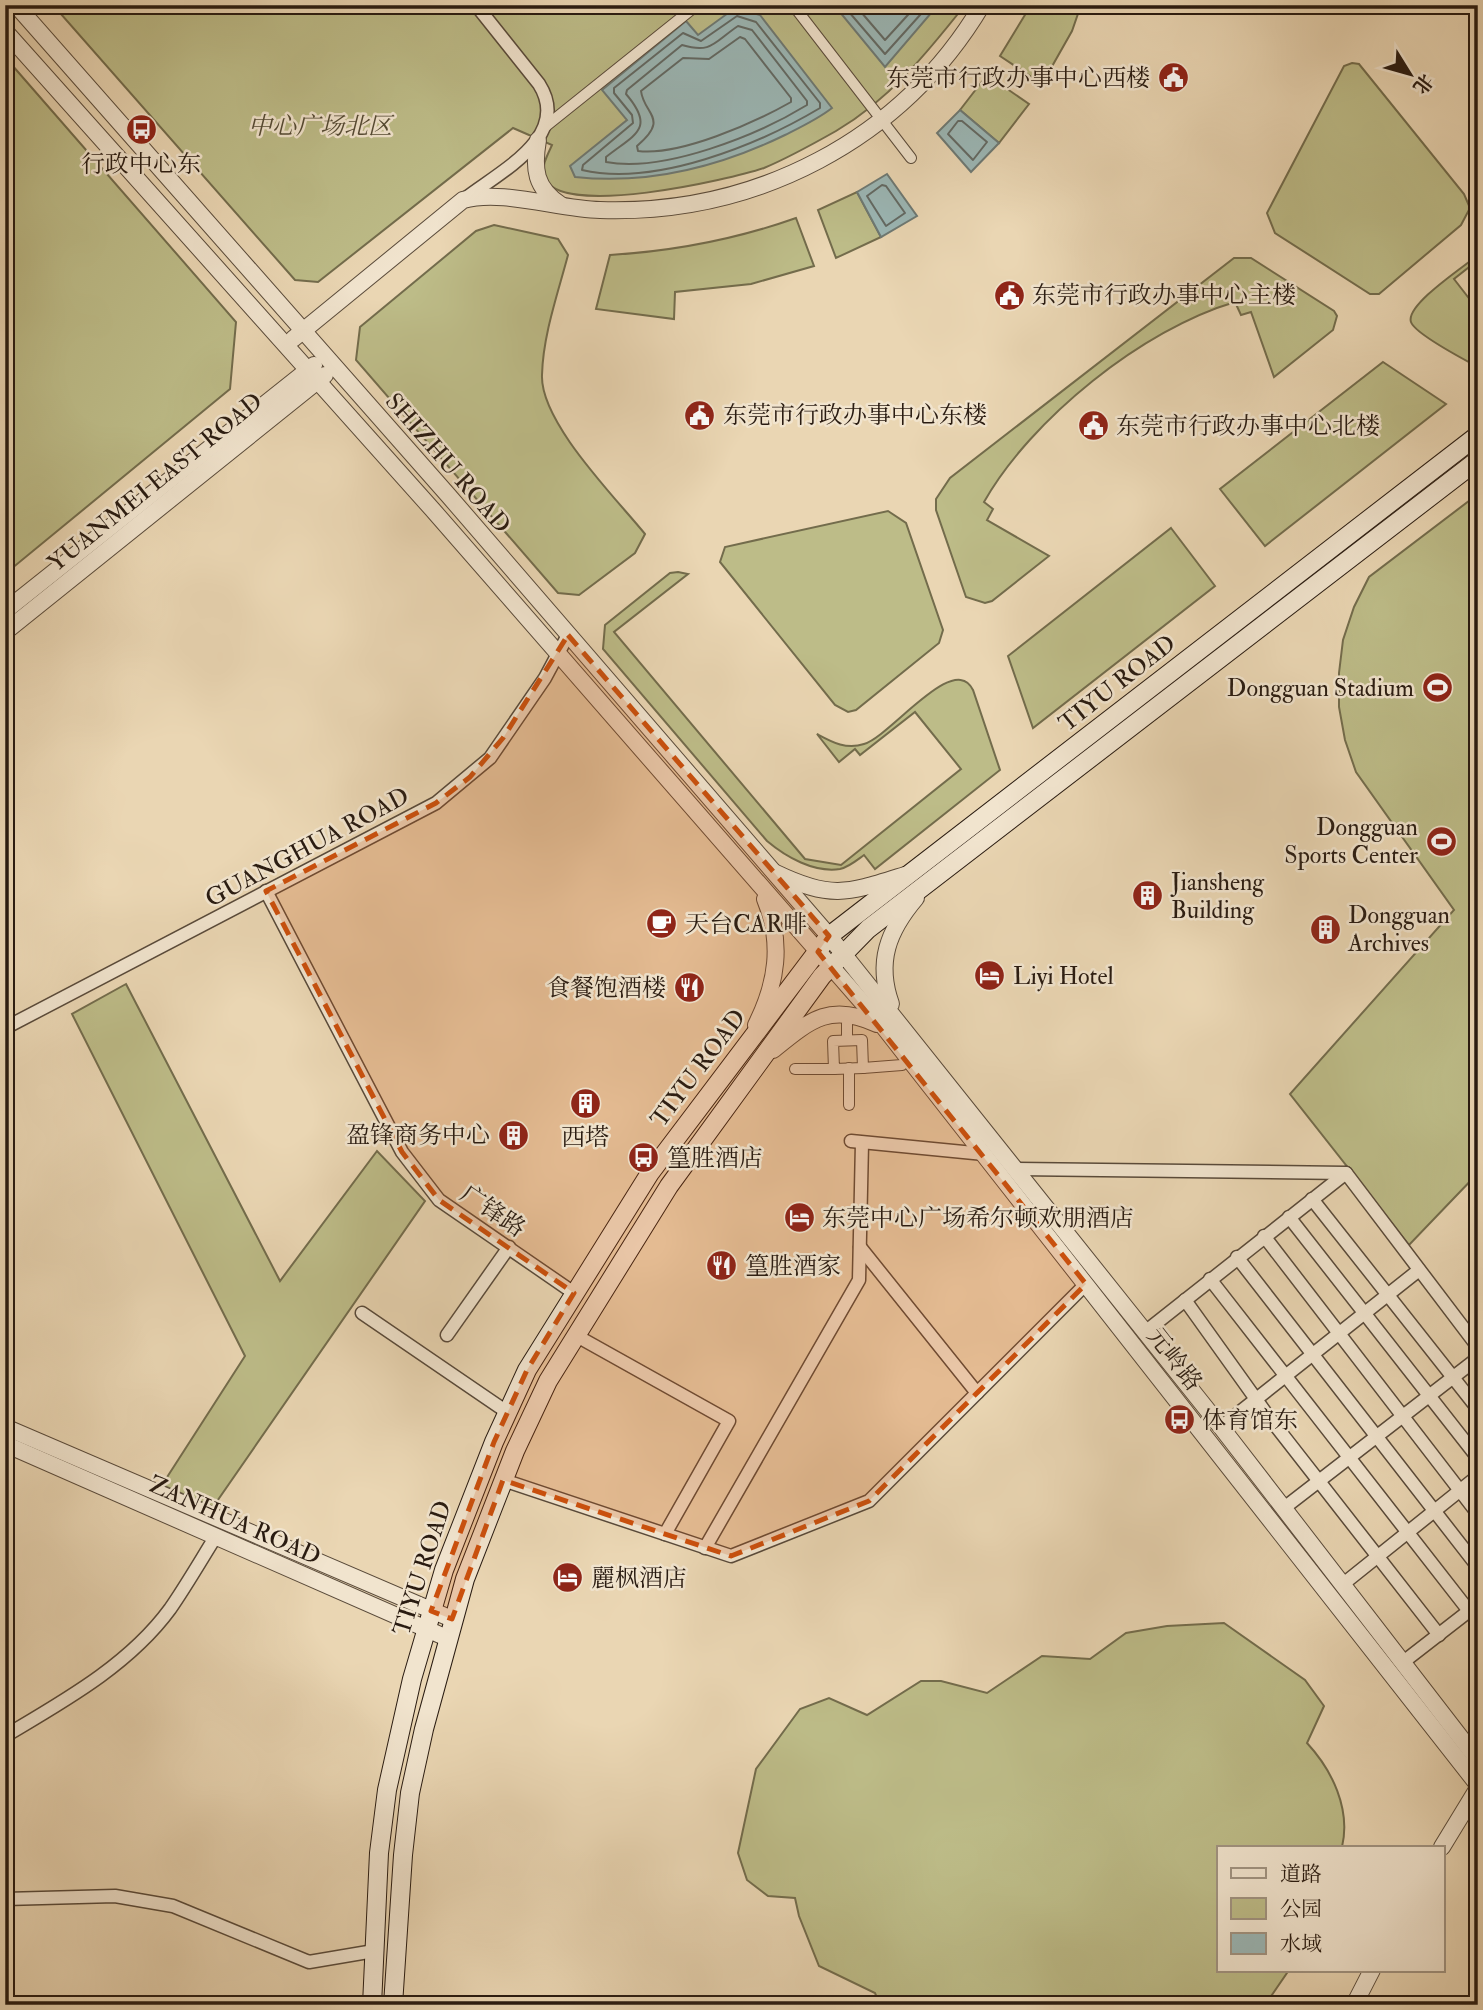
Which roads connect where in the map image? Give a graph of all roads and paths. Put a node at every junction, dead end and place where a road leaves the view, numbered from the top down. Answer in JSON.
{"nodes":[{"id":1,"x":16,"y":5,"type":"edge"},
{"id":2,"x":475,"y":5,"type":"edge"},
{"id":3,"x":793,"y":5,"type":"edge"},
{"id":4,"x":982,"y":5,"type":"edge"},
{"id":5,"x":692,"y":7,"type":"edge"},
{"id":6,"x":5,"y":31,"type":"edge"},
{"id":7,"x":881,"y":119,"type":"junction"},
{"id":8,"x":542,"y":133,"type":"junction"},
{"id":9,"x":911,"y":158,"type":"dead end"},
{"id":10,"x":463,"y":200,"type":"junction"},
{"id":11,"x":566,"y":208,"type":"junction"},
{"id":12,"x":301,"y":332,"type":"junction"},
{"id":13,"x":285,"y":345,"type":"junction"},
{"id":14,"x":328,"y":362,"type":"junction"},
{"id":15,"x":312,"y":376,"type":"junction"},
{"id":16,"x":1478,"y":435,"type":"edge"},
{"id":17,"x":1478,"y":460,"type":"edge"},
{"id":18,"x":5,"y":611,"type":"edge"},
{"id":19,"x":5,"y":632,"type":"edge"},
{"id":20,"x":568,"y":635,"type":"junction"},
{"id":21,"x":556,"y":654,"type":"junction"},
{"id":22,"x":770,"y":869,"type":"junction"},
{"id":23,"x":910,"y":873,"type":"junction"},
{"id":24,"x":758,"y":884,"type":"junction"},
{"id":25,"x":923,"y":890,"type":"junction"},
{"id":26,"x":266,"y":891,"type":"junction"},
{"id":27,"x":829,"y":936,"type":"junction"},
{"id":28,"x":818,"y":952,"type":"junction"},
{"id":29,"x":837,"y":959,"type":"junction"},
{"id":30,"x":889,"y":1021,"type":"junction"},
{"id":31,"x":846,"y":1023,"type":"dead end"},
{"id":32,"x":5,"y":1028,"type":"edge"},
{"id":33,"x":847,"y":1040,"type":"junction"},
{"id":34,"x":746,"y":1045,"type":"junction"},
{"id":35,"x":763,"y":1058,"type":"junction"},
{"id":36,"x":902,"y":1065,"type":"dead end"},
{"id":37,"x":849,"y":1068,"type":"junction"},
{"id":38,"x":863,"y":1068,"type":"junction"},
{"id":39,"x":795,"y":1069,"type":"dead end"},
{"id":40,"x":834,"y":1069,"type":"junction"},
{"id":41,"x":849,"y":1105,"type":"dead end"},
{"id":42,"x":984,"y":1154,"type":"junction"},
{"id":43,"x":1017,"y":1169,"type":"junction"},
{"id":44,"x":1346,"y":1173,"type":"junction"},
{"id":45,"x":1312,"y":1199,"type":"junction"},
{"id":46,"x":1289,"y":1217,"type":"junction"},
{"id":47,"x":1264,"y":1236,"type":"junction"},
{"id":48,"x":509,"y":1247,"type":"junction"},
{"id":49,"x":860,"y":1247,"type":"junction"},
{"id":50,"x":1237,"y":1257,"type":"junction"},
{"id":51,"x":1419,"y":1270,"type":"junction"},
{"id":52,"x":1210,"y":1279,"type":"junction"},
{"id":53,"x":1086,"y":1284,"type":"junction"},
{"id":54,"x":573,"y":1293,"type":"junction"},
{"id":55,"x":1388,"y":1295,"type":"junction"},
{"id":56,"x":1185,"y":1300,"type":"junction"},
{"id":57,"x":362,"y":1313,"type":"dead end"},
{"id":58,"x":1364,"y":1313,"type":"junction"},
{"id":59,"x":1145,"y":1332,"type":"junction"},
{"id":60,"x":1339,"y":1333,"type":"junction"},
{"id":61,"x":447,"y":1335,"type":"dead end"},
{"id":62,"x":575,"y":1335,"type":"junction"},
{"id":63,"x":1478,"y":1347,"type":"edge"},
{"id":64,"x":1312,"y":1354,"type":"junction"},
{"id":65,"x":1478,"y":1359,"type":"edge"},
{"id":66,"x":1286,"y":1375,"type":"junction"},
{"id":67,"x":1453,"y":1378,"type":"junction"},
{"id":68,"x":977,"y":1393,"type":"junction"},
{"id":69,"x":1429,"y":1396,"type":"junction"},
{"id":70,"x":1256,"y":1398,"type":"junction"},
{"id":71,"x":1478,"y":1409,"type":"edge"},
{"id":72,"x":508,"y":1412,"type":"junction"},
{"id":73,"x":1403,"y":1416,"type":"junction"},
{"id":74,"x":5,"y":1427,"type":"edge"},
{"id":75,"x":1221,"y":1427,"type":"junction"},
{"id":76,"x":1377,"y":1437,"type":"junction"},
{"id":77,"x":5,"y":1444,"type":"edge"},
{"id":78,"x":1349,"y":1458,"type":"junction"},
{"id":79,"x":1478,"y":1458,"type":"edge"},
{"id":80,"x":1478,"y":1476,"type":"edge"},
{"id":81,"x":503,"y":1480,"type":"junction"},
{"id":82,"x":1320,"y":1480,"type":"junction"},
{"id":83,"x":1460,"y":1491,"type":"junction"},
{"id":84,"x":1284,"y":1508,"type":"junction"},
{"id":85,"x":1434,"y":1511,"type":"junction"},
{"id":86,"x":1478,"y":1514,"type":"edge"},
{"id":87,"x":1408,"y":1532,"type":"junction"},
{"id":88,"x":665,"y":1534,"type":"junction"},
{"id":89,"x":216,"y":1536,"type":"junction"},
{"id":90,"x":705,"y":1548,"type":"junction"},
{"id":91,"x":1378,"y":1556,"type":"junction"},
{"id":92,"x":1478,"y":1567,"type":"edge"},
{"id":93,"x":1342,"y":1585,"type":"junction"},
{"id":94,"x":1473,"y":1607,"type":"edge"},
{"id":95,"x":431,"y":1611,"type":"junction"},
{"id":96,"x":452,"y":1619,"type":"junction"},
{"id":97,"x":426,"y":1629,"type":"junction"},
{"id":98,"x":1439,"y":1635,"type":"junction"},
{"id":99,"x":447,"y":1638,"type":"junction"},
{"id":100,"x":1402,"y":1663,"type":"junction"},
{"id":101,"x":5,"y":1736,"type":"edge"},
{"id":102,"x":1478,"y":1760,"type":"edge"},
{"id":103,"x":1478,"y":1786,"type":"edge"},
{"id":104,"x":1442,"y":1846,"type":"edge"},
{"id":105,"x":5,"y":1899,"type":"edge"},
{"id":106,"x":374,"y":1951,"type":"junction"},
{"id":107,"x":1371,"y":1972,"type":"edge"},
{"id":108,"x":372,"y":2005,"type":"edge"},
{"id":109,"x":393,"y":2005,"type":"edge"},
{"id":110,"x":1354,"y":2005,"type":"edge"}],
"edges":[{"from":1,"to":12,"type":"street","name":"SHIZHU ROAD"},
{"from":2,"to":8,"type":"street"},
{"from":3,"to":7,"type":"street"},
{"from":4,"to":7,"type":"street"},
{"from":5,"to":8,"type":"street"},
{"from":6,"to":13,"type":"street","name":"SHIZHU ROAD"},
{"from":7,"to":9,"type":"street"},
{"from":7,"to":11,"type":"street"},
{"from":8,"to":10,"type":"street"},
{"from":8,"to":11,"type":"street"},
{"from":10,"to":11,"type":"street"},
{"from":10,"to":12,"type":"street"},
{"from":12,"to":13,"type":"street"},
{"from":12,"to":14,"type":"street","name":"SHIZHU ROAD"},
{"from":13,"to":15,"type":"street","name":"SHIZHU ROAD"},
{"from":14,"to":15,"type":"street","name":"YUANMEI EAST ROAD"},
{"from":14,"to":20,"type":"street","name":"SHIZHU ROAD"},
{"from":15,"to":18,"type":"street","name":"YUANMEI EAST ROAD"},
{"from":15,"to":19,"type":"street","name":"YUANMEI EAST ROAD"},
{"from":15,"to":21,"type":"street","name":"SHIZHU ROAD"},
{"from":16,"to":23,"type":"main road","name":"TIYU ROAD"},
{"from":17,"to":25,"type":"main road","name":"TIYU ROAD"},
{"from":20,"to":21,"type":"street","name":"GUANGHUA ROAD"},
{"from":20,"to":22,"type":"street","name":"SHIZHU ROAD"},
{"from":21,"to":24,"type":"street","name":"SHIZHU ROAD"},
{"from":21,"to":26,"type":"street","name":"GUANGHUA ROAD"},
{"from":22,"to":23,"type":"street"},
{"from":22,"to":27,"type":"street","name":"SHIZHU ROAD"},
{"from":23,"to":27,"type":"main road","name":"TIYU ROAD"},
{"from":24,"to":28,"type":"street","name":"SHIZHU ROAD"},
{"from":24,"to":34,"type":"street"},
{"from":25,"to":29,"type":"main road","name":"TIYU ROAD"},
{"from":25,"to":30,"type":"street"},
{"from":26,"to":32,"type":"street","name":"GUANGHUA ROAD"},
{"from":26,"to":48,"type":"street","name":"广锋路"},
{"from":27,"to":28,"type":"main road","name":"TIYU ROAD"},
{"from":27,"to":29,"type":"street","name":"SHIZHU ROAD"},
{"from":28,"to":29,"type":"street","name":"SHIZHU ROAD"},
{"from":28,"to":34,"type":"main road","name":"TIYU ROAD"},
{"from":29,"to":30,"type":"street","name":"元岭路"},
{"from":29,"to":35,"type":"main road","name":"TIYU ROAD"},
{"from":30,"to":35,"type":"street"},
{"from":30,"to":42,"type":"street","name":"元岭路"},
{"from":30,"to":43,"type":"street","name":"元岭路"},
{"from":31,"to":33,"type":"street"},
{"from":33,"to":38,"type":"street"},
{"from":33,"to":40,"type":"street"},
{"from":34,"to":54,"type":"main road","name":"TIYU ROAD"},
{"from":35,"to":62,"type":"main road","name":"TIYU ROAD"},
{"from":36,"to":38,"type":"street"},
{"from":37,"to":38,"type":"street"},
{"from":37,"to":40,"type":"street"},
{"from":37,"to":41,"type":"street"},
{"from":39,"to":40,"type":"street"},
{"from":42,"to":49,"type":"street"},
{"from":42,"to":53,"type":"street","name":"元岭路"},
{"from":43,"to":44,"type":"street"},
{"from":43,"to":59,"type":"street","name":"元岭路"},
{"from":44,"to":45,"type":"street"},
{"from":44,"to":51,"type":"street"},
{"from":45,"to":46,"type":"street"},
{"from":45,"to":55,"type":"street"},
{"from":46,"to":47,"type":"street"},
{"from":46,"to":58,"type":"street"},
{"from":47,"to":50,"type":"street"},
{"from":47,"to":60,"type":"street"},
{"from":48,"to":54,"type":"street","name":"广锋路"},
{"from":48,"to":61,"type":"street"},
{"from":49,"to":68,"type":"street"},
{"from":49,"to":90,"type":"street"},
{"from":50,"to":52,"type":"street"},
{"from":50,"to":64,"type":"street"},
{"from":51,"to":55,"type":"street"},
{"from":51,"to":63,"type":"street"},
{"from":52,"to":56,"type":"street"},
{"from":52,"to":66,"type":"street"},
{"from":53,"to":68,"type":"street"},
{"from":53,"to":103,"type":"street","name":"元岭路"},
{"from":54,"to":72,"type":"main road","name":"TIYU ROAD"},
{"from":55,"to":58,"type":"street"},
{"from":55,"to":67,"type":"street"},
{"from":56,"to":59,"type":"street"},
{"from":56,"to":70,"type":"street"},
{"from":57,"to":72,"type":"street"},
{"from":58,"to":60,"type":"street"},
{"from":58,"to":69,"type":"street"},
{"from":59,"to":75,"type":"street","name":"元岭路"},
{"from":60,"to":64,"type":"street"},
{"from":60,"to":73,"type":"street"},
{"from":62,"to":81,"type":"main road","name":"TIYU ROAD"},
{"from":62,"to":88,"type":"street"},
{"from":64,"to":66,"type":"street"},
{"from":64,"to":76,"type":"street"},
{"from":65,"to":67,"type":"street"},
{"from":66,"to":70,"type":"street"},
{"from":66,"to":78,"type":"street"},
{"from":67,"to":69,"type":"street"},
{"from":67,"to":71,"type":"street"},
{"from":68,"to":90,"type":"street"},
{"from":69,"to":73,"type":"street"},
{"from":69,"to":79,"type":"street"},
{"from":70,"to":75,"type":"street"},
{"from":70,"to":82,"type":"street"},
{"from":72,"to":95,"type":"main road","name":"TIYU ROAD"},
{"from":73,"to":76,"type":"street"},
{"from":73,"to":83,"type":"street"},
{"from":74,"to":95,"type":"street","name":"ZANHUA ROAD"},
{"from":75,"to":84,"type":"street","name":"元岭路"},
{"from":76,"to":78,"type":"street"},
{"from":76,"to":85,"type":"street"},
{"from":77,"to":89,"type":"street","name":"ZANHUA ROAD"},
{"from":78,"to":82,"type":"street"},
{"from":78,"to":87,"type":"street"},
{"from":80,"to":83,"type":"street"},
{"from":81,"to":88,"type":"street"},
{"from":81,"to":96,"type":"main road","name":"TIYU ROAD"},
{"from":82,"to":84,"type":"street"},
{"from":82,"to":91,"type":"street"},
{"from":83,"to":85,"type":"street"},
{"from":83,"to":86,"type":"street"},
{"from":84,"to":93,"type":"street","name":"元岭路"},
{"from":85,"to":87,"type":"street"},
{"from":85,"to":92,"type":"street"},
{"from":87,"to":91,"type":"street"},
{"from":87,"to":94,"type":"street"},
{"from":88,"to":90,"type":"street"},
{"from":89,"to":97,"type":"street","name":"ZANHUA ROAD"},
{"from":89,"to":101,"type":"street"},
{"from":91,"to":93,"type":"street"},
{"from":91,"to":98,"type":"street"},
{"from":93,"to":100,"type":"street","name":"元岭路"},
{"from":94,"to":98,"type":"street"},
{"from":95,"to":96,"type":"street","name":"ZANHUA ROAD"},
{"from":95,"to":97,"type":"main road","name":"TIYU ROAD"},
{"from":96,"to":99,"type":"main road","name":"TIYU ROAD"},
{"from":97,"to":99,"type":"street","name":"ZANHUA ROAD"},
{"from":97,"to":106,"type":"main road","name":"TIYU ROAD"},
{"from":98,"to":100,"type":"street"},
{"from":99,"to":109,"type":"main road","name":"TIYU ROAD"},
{"from":100,"to":102,"type":"street","name":"元岭路"},
{"from":103,"to":104,"type":"street"},
{"from":105,"to":106,"type":"street"},
{"from":106,"to":108,"type":"main road","name":"TIYU ROAD"},
{"from":107,"to":110,"type":"street"}]}
